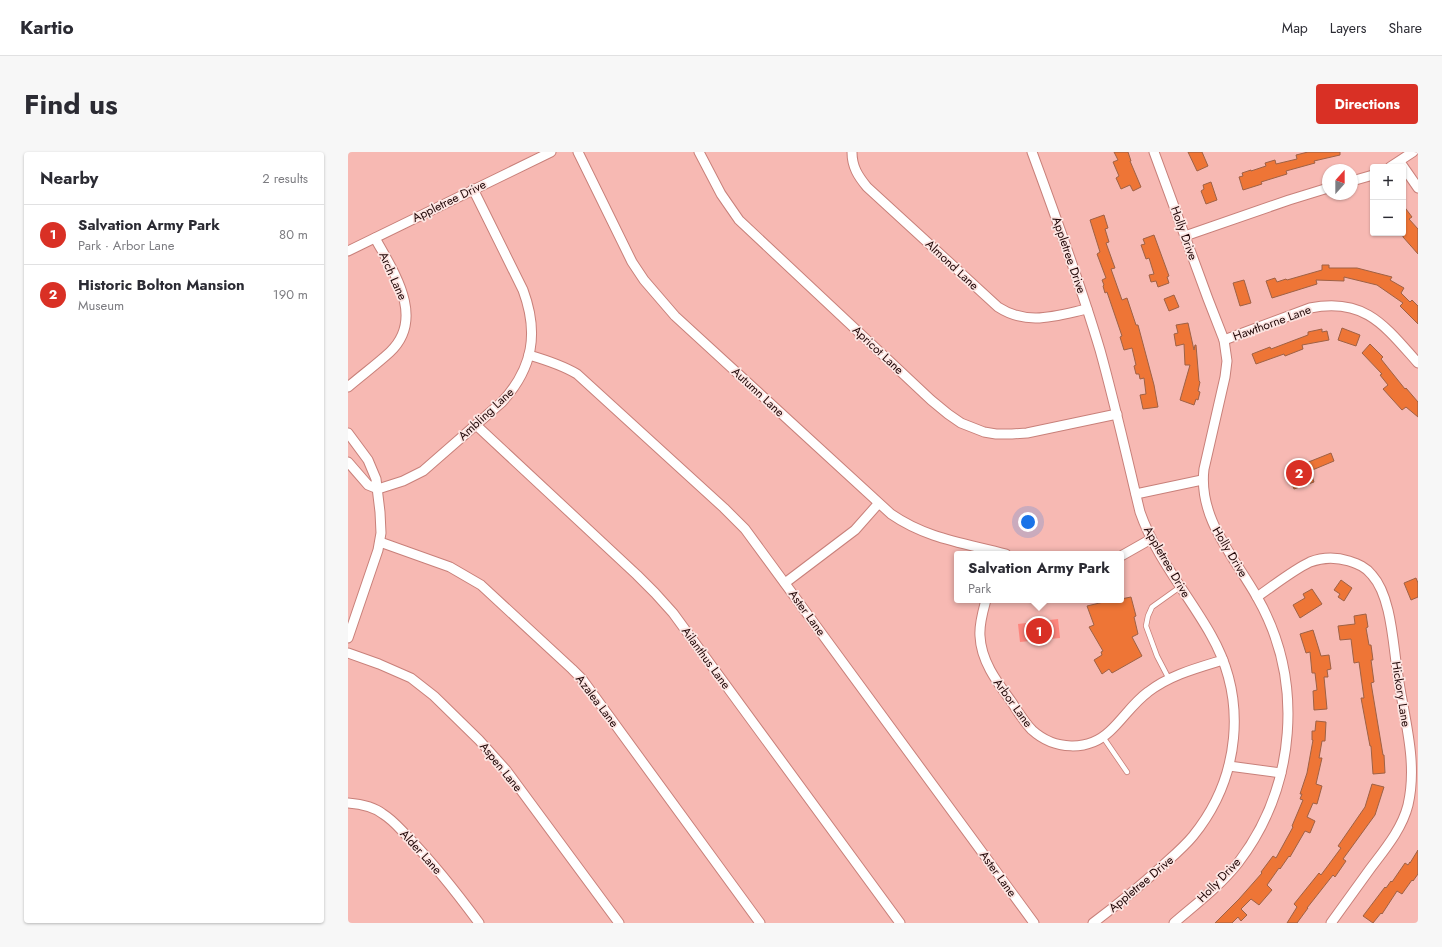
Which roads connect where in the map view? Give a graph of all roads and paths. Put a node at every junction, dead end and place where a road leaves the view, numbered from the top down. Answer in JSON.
{"nodes":[{"id":1,"x":551,"y":152,"type":"edge"},
{"id":2,"x":578,"y":152,"type":"edge"},
{"id":3,"x":699,"y":152,"type":"edge"},
{"id":4,"x":852,"y":152,"type":"edge"},
{"id":5,"x":1032,"y":152,"type":"edge"},
{"id":6,"x":1154,"y":152,"type":"edge"},
{"id":7,"x":1413,"y":152,"type":"edge"},
{"id":8,"x":1400,"y":162,"type":"junction"},
{"id":9,"x":1396,"y":164,"type":"edge"},
{"id":10,"x":1370,"y":176,"type":"edge"},
{"id":11,"x":1358,"y":180,"type":"edge"},
{"id":12,"x":1418,"y":188,"type":"edge"},
{"id":13,"x":473,"y":189,"type":"junction"},
{"id":14,"x":1322,"y":190,"type":"edge"},
{"id":15,"x":1185,"y":236,"type":"junction"},
{"id":16,"x":375,"y":238,"type":"junction"},
{"id":17,"x":348,"y":251,"type":"edge"},
{"id":18,"x":1087,"y":309,"type":"junction"},
{"id":19,"x":1224,"y":340,"type":"junction"},
{"id":20,"x":529,"y":355,"type":"junction"},
{"id":21,"x":1418,"y":363,"type":"edge"},
{"id":22,"x":348,"y":387,"type":"edge"},
{"id":23,"x":1117,"y":414,"type":"junction"},
{"id":24,"x":476,"y":426,"type":"junction"},
{"id":25,"x":348,"y":433,"type":"edge"},
{"id":26,"x":348,"y":462,"type":"edge"},
{"id":27,"x":1202,"y":480,"type":"junction"},
{"id":28,"x":378,"y":489,"type":"junction"},
{"id":29,"x":1136,"y":494,"type":"junction"},
{"id":30,"x":878,"y":504,"type":"junction"},
{"id":31,"x":1151,"y":539,"type":"junction"},
{"id":32,"x":380,"y":542,"type":"junction"},
{"id":33,"x":993,"y":551,"type":"edge"},
{"id":34,"x":1124,"y":554,"type":"edge"},
{"id":35,"x":785,"y":583,"type":"junction"},
{"id":36,"x":1180,"y":587,"type":"junction"},
{"id":37,"x":1257,"y":597,"type":"junction"},
{"id":38,"x":986,"y":603,"type":"edge"},
{"id":39,"x":348,"y":638,"type":"edge"},
{"id":40,"x":348,"y":653,"type":"edge"},
{"id":41,"x":1223,"y":660,"type":"junction"},
{"id":42,"x":1169,"y":679,"type":"junction"},
{"id":43,"x":1103,"y":737,"type":"junction"},
{"id":44,"x":1229,"y":766,"type":"junction"},
{"id":45,"x":1127,"y":772,"type":"dead end"},
{"id":46,"x":1281,"y":773,"type":"junction"},
{"id":47,"x":348,"y":803,"type":"edge"},
{"id":48,"x":479,"y":923,"type":"edge"},
{"id":49,"x":618,"y":923,"type":"edge"},
{"id":50,"x":760,"y":923,"type":"edge"},
{"id":51,"x":900,"y":923,"type":"edge"},
{"id":52,"x":1034,"y":923,"type":"edge"},
{"id":53,"x":1093,"y":923,"type":"edge"},
{"id":54,"x":1174,"y":923,"type":"edge"},
{"id":55,"x":1331,"y":923,"type":"edge"}],
"edges":[{"from":1,"to":13,"type":"street","name":"Appletree Drive"},
{"from":2,"to":30,"type":"street","name":"Autumn Lane"},
{"from":3,"to":23,"type":"street","name":"Apricot Lane"},
{"from":4,"to":18,"type":"street","name":"Almond Lane"},
{"from":5,"to":18,"type":"street","name":"Appletree Drive"},
{"from":6,"to":15,"type":"street","name":"Holly Drive"},
{"from":7,"to":8,"type":"street"},
{"from":8,"to":9,"type":"street"},
{"from":8,"to":12,"type":"street"},
{"from":10,"to":11,"type":"street"},
{"from":13,"to":16,"type":"street","name":"Appletree Drive"},
{"from":13,"to":20,"type":"street","name":"Ambling Lane"},
{"from":14,"to":15,"type":"street"},
{"from":15,"to":19,"type":"street","name":"Holly Drive"},
{"from":16,"to":17,"type":"street","name":"Appletree Drive"},
{"from":16,"to":22,"type":"street","name":"Arch Lane"},
{"from":18,"to":23,"type":"street","name":"Appletree Drive"},
{"from":19,"to":21,"type":"street","name":"Hawthorne Lane"},
{"from":19,"to":27,"type":"street","name":"Holly Drive"},
{"from":20,"to":24,"type":"street","name":"Ambling Lane"},
{"from":20,"to":35,"type":"street","name":"Aster Lane"},
{"from":23,"to":29,"type":"street","name":"Appletree Drive"},
{"from":24,"to":28,"type":"street","name":"Ambling Lane"},
{"from":24,"to":51,"type":"street","name":"Ailanthus Lane"},
{"from":25,"to":28,"type":"street"},
{"from":26,"to":28,"type":"street"},
{"from":27,"to":29,"type":"street"},
{"from":27,"to":37,"type":"street","name":"Holly Drive"},
{"from":28,"to":32,"type":"street"},
{"from":29,"to":31,"type":"street","name":"Appletree Drive"},
{"from":30,"to":33,"type":"street","name":"Autumn Lane"},
{"from":30,"to":35,"type":"street"},
{"from":31,"to":34,"type":"street"},
{"from":31,"to":36,"type":"street","name":"Appletree Drive"},
{"from":32,"to":39,"type":"street"},
{"from":32,"to":50,"type":"street","name":"Azalea Lane"},
{"from":35,"to":52,"type":"street","name":"Aster Lane"},
{"from":36,"to":41,"type":"street","name":"Appletree Drive"},
{"from":36,"to":42,"type":"lane"},
{"from":37,"to":46,"type":"street","name":"Holly Drive"},
{"from":37,"to":55,"type":"street","name":"Hickory Lane"},
{"from":38,"to":43,"type":"street","name":"Arbor Lane"},
{"from":40,"to":49,"type":"street","name":"Aspen Lane"},
{"from":41,"to":42,"type":"street","name":"Arbor Lane"},
{"from":41,"to":44,"type":"street","name":"Appletree Drive"},
{"from":42,"to":43,"type":"street","name":"Arbor Lane"},
{"from":43,"to":45,"type":"lane"},
{"from":44,"to":46,"type":"street"},
{"from":44,"to":53,"type":"street","name":"Appletree Drive"},
{"from":46,"to":54,"type":"street","name":"Holly Drive"},
{"from":47,"to":48,"type":"street","name":"Alder Lane"}]}
